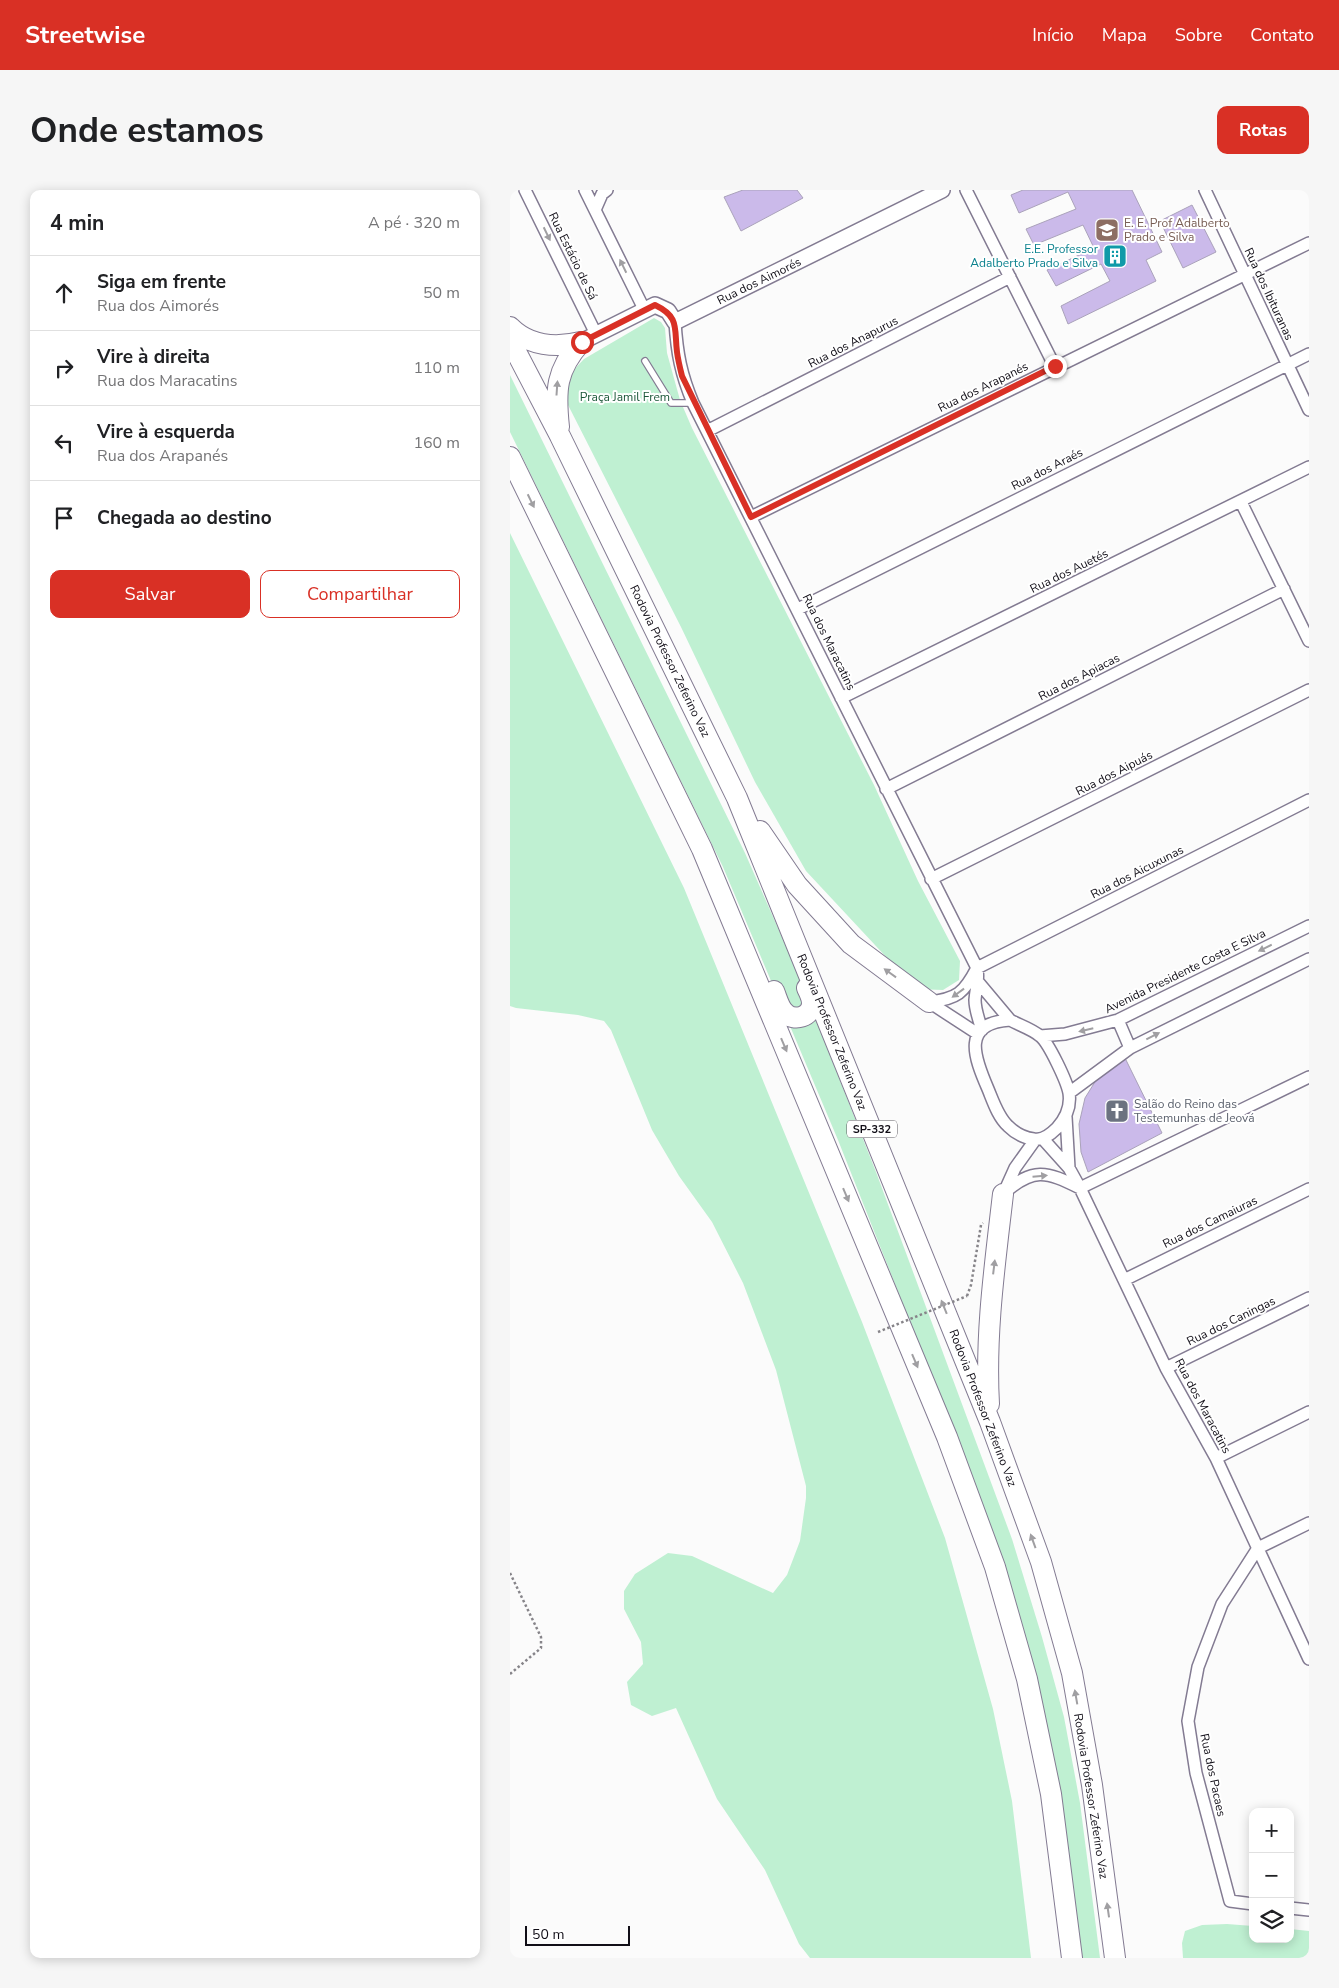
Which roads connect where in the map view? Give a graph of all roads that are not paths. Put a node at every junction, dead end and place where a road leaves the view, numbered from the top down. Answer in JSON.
{"nodes":[{"id":1,"x":525,"y":190,"type":"edge"},
{"id":2,"x":586,"y":190,"type":"edge"},
{"id":3,"x":607,"y":190,"type":"edge"},
{"id":4,"x":942,"y":190,"type":"edge"},
{"id":5,"x":966,"y":190,"type":"edge"},
{"id":6,"x":1204,"y":190,"type":"edge"},
{"id":7,"x":595,"y":210,"type":"junction"},
{"id":8,"x":1309,"y":243,"type":"edge"},
{"id":9,"x":1245,"y":274,"type":"junction"},
{"id":10,"x":1010,"y":277,"type":"junction"},
{"id":11,"x":644,"y":309,"type":"junction"},
{"id":12,"x":675,"y":322,"type":"junction"},
{"id":13,"x":510,"y":327,"type":"edge"},
{"id":14,"x":589,"y":338,"type":"junction"},
{"id":15,"x":510,"y":340,"type":"edge"},
{"id":16,"x":1309,"y":354,"type":"edge"},
{"id":17,"x":645,"y":361,"type":"dead end"},
{"id":18,"x":1287,"y":365,"type":"junction"},
{"id":19,"x":1055,"y":366,"type":"junction"},
{"id":20,"x":694,"y":403,"type":"junction"},
{"id":21,"x":1309,"y":410,"type":"edge"},
{"id":22,"x":708,"y":430,"type":"junction"},
{"id":23,"x":560,"y":436,"type":"junction"},
{"id":24,"x":510,"y":457,"type":"edge"},
{"id":25,"x":1309,"y":467,"type":"edge"},
{"id":26,"x":1241,"y":502,"type":"junction"},
{"id":27,"x":751,"y":517,"type":"junction"},
{"id":28,"x":620,"y":559,"type":"junction"},
{"id":29,"x":1284,"y":589,"type":"junction"},
{"id":30,"x":798,"y":609,"type":"junction"},
{"id":31,"x":590,"y":621,"type":"junction"},
{"id":32,"x":1309,"y":641,"type":"edge"},
{"id":33,"x":1309,"y":690,"type":"edge"},
{"id":34,"x":840,"y":698,"type":"junction"},
{"id":35,"x":886,"y":789,"type":"junction"},
{"id":36,"x":737,"y":798,"type":"junction"},
{"id":37,"x":1309,"y":800,"type":"edge"},
{"id":38,"x":931,"y":879,"type":"junction"},
{"id":39,"x":1309,"y":926,"type":"edge"},
{"id":40,"x":1309,"y":959,"type":"edge"},
{"id":41,"x":977,"y":968,"type":"junction"},
{"id":42,"x":979,"y":983,"type":"junction"},
{"id":43,"x":929,"y":1002,"type":"junction"},
{"id":44,"x":1010,"y":1020,"type":"junction"},
{"id":45,"x":1118,"y":1020,"type":"junction"},
{"id":46,"x":980,"y":1032,"type":"junction"},
{"id":47,"x":1040,"y":1036,"type":"junction"},
{"id":48,"x":1130,"y":1048,"type":"junction"},
{"id":49,"x":1309,"y":1077,"type":"edge"},
{"id":50,"x":1069,"y":1093,"type":"junction"},
{"id":51,"x":1066,"y":1117,"type":"junction"},
{"id":52,"x":1039,"y":1139,"type":"junction"},
{"id":53,"x":1069,"y":1168,"type":"junction"},
{"id":54,"x":1080,"y":1188,"type":"junction"},
{"id":55,"x":1309,"y":1189,"type":"edge"},
{"id":56,"x":1003,"y":1194,"type":"junction"},
{"id":57,"x":1124,"y":1280,"type":"junction"},
{"id":58,"x":1309,"y":1298,"type":"edge"},
{"id":59,"x":1166,"y":1368,"type":"junction"},
{"id":60,"x":1309,"y":1412,"type":"edge"},
{"id":61,"x":990,"y":1422,"type":"junction"},
{"id":62,"x":1216,"y":1458,"type":"junction"},
{"id":63,"x":1309,"y":1523,"type":"edge"},
{"id":64,"x":1258,"y":1548,"type":"junction"},
{"id":65,"x":1304,"y":1637,"type":"edge"},
{"id":66,"x":1309,"y":1659,"type":"edge"},
{"id":67,"x":1249,"y":1904,"type":"edge"},
{"id":68,"x":1294,"y":1908,"type":"edge"},
{"id":69,"x":1309,"y":1910,"type":"edge"},
{"id":70,"x":1072,"y":1958,"type":"edge"},
{"id":71,"x":1115,"y":1958,"type":"edge"}],
"edges":[{"from":1,"to":14,"type":"street","name":"Rua Estácio de Sá","one_way":true},
{"from":2,"to":7,"type":"street"},
{"from":3,"to":7,"type":"street"},
{"from":4,"to":12,"type":"street","name":"Rua dos Aimorés"},
{"from":5,"to":10,"type":"street"},
{"from":6,"to":9,"type":"street","name":"Rua dos Ibituranas"},
{"from":11,"to":7,"type":"street","one_way":true},
{"from":8,"to":9,"type":"street","name":"Rua dos Arapanés"},
{"from":9,"to":18,"type":"street","name":"Rua dos Ibituranas"},
{"from":9,"to":19,"type":"street","name":"Rua dos Arapanés"},
{"from":10,"to":19,"type":"street"},
{"from":10,"to":22,"type":"street","name":"Rua dos Anapurus"},
{"from":11,"to":12,"type":"street"},
{"from":11,"to":14,"type":"street"},
{"from":12,"to":20,"type":"street","name":"Rua dos Maracatins"},
{"from":13,"to":14,"type":"highway"},
{"from":23,"to":14,"type":"highway","one_way":true},
{"from":15,"to":23,"type":"highway","name":"Rodovia Professor Zeferino Vaz","number":"SP-332"},
{"from":16,"to":18,"type":"street","name":"Rua dos Araés"},
{"from":17,"to":20,"type":"lane"},
{"from":18,"to":21,"type":"street","name":"Rua dos Ibituranas"},
{"from":18,"to":30,"type":"street","name":"Rua dos Araés"},
{"from":19,"to":27,"type":"street","name":"Rua dos Arapanés"},
{"from":20,"to":22,"type":"street","name":"Rua dos Maracatins"},
{"from":22,"to":27,"type":"street","name":"Rua dos Maracatins"},
{"from":23,"to":28,"type":"highway","name":"Rodovia Professor Zeferino Vaz","number":"SP-332"},
{"from":24,"to":31,"type":"highway","one_way":true},
{"from":25,"to":26,"type":"street","name":"Rua dos Auetés"},
{"from":26,"to":29,"type":"street"},
{"from":26,"to":34,"type":"street","name":"Rua dos Auetés"},
{"from":27,"to":30,"type":"street","name":"Rua dos Maracatins"},
{"from":28,"to":31,"type":"highway"},
{"from":28,"to":36,"type":"highway","name":"Rodovia Professor Zeferino Vaz","number":"SP-332"},
{"from":29,"to":32,"type":"street"},
{"from":29,"to":35,"type":"street","name":"Rua dos Apiacas"},
{"from":30,"to":34,"type":"street","name":"Rua dos Maracatins"},
{"from":31,"to":70,"type":"highway","one_way":true},
{"from":33,"to":38,"type":"street","name":"Rua dos Aipuás"},
{"from":34,"to":35,"type":"street","name":"Rua dos Maracatins"},
{"from":35,"to":38,"type":"street","name":"Rua dos Maracatins"},
{"from":43,"to":36,"type":"highway","one_way":true},
{"from":61,"to":36,"type":"highway","name":"Rodovia Professor Zeferino Vaz","number":"SP-332","one_way":true},
{"from":37,"to":41,"type":"street","name":"Rua dos Aicuxunas"},
{"from":38,"to":41,"type":"street","name":"Rua dos Maracatins"},
{"from":39,"to":45,"type":"street","name":"Avenida Presidente Costa E Silva","one_way":true},
{"from":48,"to":40,"type":"street","one_way":true},
{"from":41,"to":42,"type":"street","name":"Rua dos Maracatins"},
{"from":41,"to":43,"type":"street","one_way":true},
{"from":42,"to":44,"type":"street"},
{"from":42,"to":46,"type":"street","name":"Rua dos Maracatins"},
{"from":43,"to":46,"type":"street"},
{"from":44,"to":46,"type":"street"},
{"from":44,"to":47,"type":"street"},
{"from":45,"to":47,"type":"street","name":"Avenida Presidente Costa E Silva","one_way":true},
{"from":45,"to":48,"type":"street"},
{"from":46,"to":52,"type":"street"},
{"from":47,"to":50,"type":"street"},
{"from":48,"to":50,"type":"street"},
{"from":49,"to":54,"type":"street"},
{"from":50,"to":51,"type":"street"},
{"from":51,"to":52,"type":"street"},
{"from":51,"to":53,"type":"street","name":"Rua dos Maracatins"},
{"from":52,"to":53,"type":"street","name":"Rua dos Maracatins"},
{"from":52,"to":56,"type":"street"},
{"from":53,"to":54,"type":"street","name":"Rua dos Maracatins"},
{"from":56,"to":54,"type":"street","one_way":true},
{"from":54,"to":57,"type":"street","name":"Rua dos Maracatins"},
{"from":55,"to":57,"type":"street","name":"Rua dos Camaiuras"},
{"from":61,"to":56,"type":"highway","one_way":true},
{"from":57,"to":59,"type":"street","name":"Rua dos Maracatins"},
{"from":58,"to":59,"type":"street","name":"Rua dos Caningas"},
{"from":59,"to":62,"type":"street","name":"Rua dos Maracatins"},
{"from":60,"to":62,"type":"street"},
{"from":71,"to":61,"type":"highway","name":"Rodovia Professor Zeferino Vaz","number":"SP-332","one_way":true},
{"from":62,"to":64,"type":"street","name":"Rua dos Maracatins"},
{"from":63,"to":64,"type":"street"},
{"from":64,"to":65,"type":"street","name":"Rua dos Maracatins"},
{"from":64,"to":67,"type":"street","name":"Rua dos Pacaes"},
{"from":65,"to":66,"type":"street","name":"Rua dos Maracatins"},
{"from":68,"to":69,"type":"street"}]}
